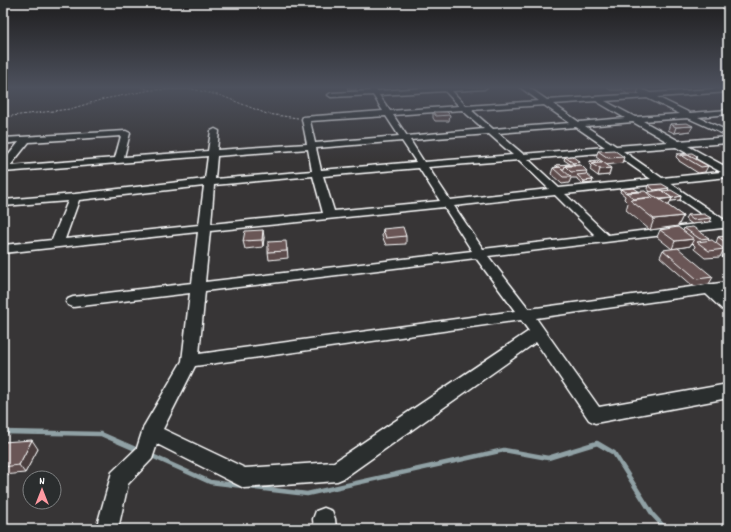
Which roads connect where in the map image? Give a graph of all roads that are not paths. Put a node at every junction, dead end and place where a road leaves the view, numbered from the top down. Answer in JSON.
{"nodes":[{"id":1,"x":422,"y":112,"type":"edge"},
{"id":2,"x":468,"y":112,"type":"edge"},
{"id":3,"x":559,"y":112,"type":"edge"},
{"id":4,"x":621,"y":112,"type":"edge"},
{"id":5,"x":683,"y":112,"type":"edge"},
{"id":6,"x":728,"y":112,"type":"edge"},
{"id":7,"x":389,"y":114,"type":"junction"},
{"id":8,"x":690,"y":115,"type":"junction"},
{"id":9,"x":634,"y":119,"type":"junction"},
{"id":10,"x":576,"y":124,"type":"junction"},
{"id":11,"x":215,"y":131,"type":"dead end"},
{"id":12,"x":491,"y":131,"type":"junction"},
{"id":13,"x":728,"y":134,"type":"edge"},
{"id":14,"x":404,"y":138,"type":"junction"},
{"id":15,"x":26,"y":140,"type":"junction"},
{"id":16,"x":728,"y":140,"type":"edge"},
{"id":17,"x":3,"y":141,"type":"edge"},
{"id":18,"x":679,"y":144,"type":"junction"},
{"id":19,"x":311,"y":146,"type":"junction"},
{"id":20,"x":613,"y":149,"type":"junction"},
{"id":21,"x":212,"y":152,"type":"junction"},
{"id":22,"x":520,"y":156,"type":"junction"},
{"id":23,"x":119,"y":160,"type":"junction"},
{"id":24,"x":422,"y":166,"type":"junction"},
{"id":25,"x":3,"y":168,"type":"edge"},
{"id":26,"x":317,"y":173,"type":"junction"},
{"id":27,"x":728,"y":173,"type":"edge"},
{"id":28,"x":661,"y":181,"type":"junction"},
{"id":29,"x":209,"y":182,"type":"junction"},
{"id":30,"x":556,"y":192,"type":"junction"},
{"id":31,"x":75,"y":197,"type":"junction"},
{"id":32,"x":3,"y":203,"type":"edge"},
{"id":33,"x":446,"y":203,"type":"junction"},
{"id":34,"x":329,"y":215,"type":"junction"},
{"id":35,"x":727,"y":225,"type":"edge"},
{"id":36,"x":205,"y":229,"type":"junction"},
{"id":37,"x":606,"y":239,"type":"junction"},
{"id":38,"x":57,"y":244,"type":"junction"},
{"id":39,"x":3,"y":249,"type":"edge"},
{"id":40,"x":480,"y":254,"type":"junction"},
{"id":41,"x":728,"y":286,"type":"edge"},
{"id":42,"x":198,"y":288,"type":"junction"},
{"id":43,"x":708,"y":288,"type":"junction"},
{"id":44,"x":73,"y":302,"type":"dead end"},
{"id":45,"x":728,"y":307,"type":"edge"},
{"id":46,"x":525,"y":314,"type":"junction"},
{"id":47,"x":538,"y":333,"type":"junction"},
{"id":48,"x":190,"y":361,"type":"junction"},
{"id":49,"x":728,"y":391,"type":"edge"},
{"id":50,"x":151,"y":432,"type":"junction"},
{"id":51,"x":107,"y":529,"type":"edge"}],
"edges":[{"from":1,"to":7,"type":"street"},
{"from":2,"to":12,"type":"street"},
{"from":3,"to":10,"type":"street"},
{"from":4,"to":9,"type":"street"},
{"from":5,"to":8,"type":"street"},
{"from":6,"to":8,"type":"street"},
{"from":7,"to":14,"type":"street"},
{"from":7,"to":19,"type":"street"},
{"from":8,"to":9,"type":"street"},
{"from":8,"to":13,"type":"street"},
{"from":9,"to":10,"type":"street"},
{"from":9,"to":18,"type":"street"},
{"from":10,"to":12,"type":"street"},
{"from":10,"to":20,"type":"street"},
{"from":11,"to":21,"type":"street"},
{"from":12,"to":14,"type":"street"},
{"from":12,"to":22,"type":"street"},
{"from":14,"to":19,"type":"street"},
{"from":14,"to":24,"type":"street"},
{"from":15,"to":17,"type":"street"},
{"from":15,"to":23,"type":"street"},
{"from":15,"to":25,"type":"street"},
{"from":16,"to":18,"type":"street"},
{"from":18,"to":20,"type":"street"},
{"from":18,"to":27,"type":"street"},
{"from":19,"to":21,"type":"street"},
{"from":19,"to":26,"type":"street"},
{"from":20,"to":22,"type":"street"},
{"from":20,"to":28,"type":"street"},
{"from":21,"to":23,"type":"street"},
{"from":21,"to":29,"type":"street"},
{"from":22,"to":24,"type":"street"},
{"from":22,"to":30,"type":"street"},
{"from":23,"to":25,"type":"street"},
{"from":24,"to":26,"type":"street"},
{"from":24,"to":33,"type":"street"},
{"from":26,"to":29,"type":"street"},
{"from":26,"to":34,"type":"street"},
{"from":27,"to":28,"type":"street"},
{"from":28,"to":30,"type":"street"},
{"from":28,"to":35,"type":"street"},
{"from":29,"to":31,"type":"street"},
{"from":29,"to":36,"type":"street"},
{"from":30,"to":33,"type":"street"},
{"from":30,"to":37,"type":"street"},
{"from":31,"to":32,"type":"street"},
{"from":31,"to":38,"type":"street"},
{"from":33,"to":34,"type":"street"},
{"from":33,"to":40,"type":"street"},
{"from":34,"to":36,"type":"street"},
{"from":35,"to":37,"type":"street"},
{"from":36,"to":38,"type":"street"},
{"from":36,"to":42,"type":"street"},
{"from":37,"to":40,"type":"street"},
{"from":38,"to":39,"type":"street"},
{"from":40,"to":42,"type":"street"},
{"from":40,"to":46,"type":"street"},
{"from":41,"to":43,"type":"street"},
{"from":42,"to":44,"type":"street"},
{"from":42,"to":48,"type":"street"},
{"from":43,"to":45,"type":"street"},
{"from":43,"to":46,"type":"street"},
{"from":46,"to":47,"type":"street"},
{"from":46,"to":48,"type":"street"},
{"from":47,"to":49,"type":"street"},
{"from":47,"to":50,"type":"street"},
{"from":48,"to":50,"type":"street"},
{"from":50,"to":51,"type":"street"}]}
